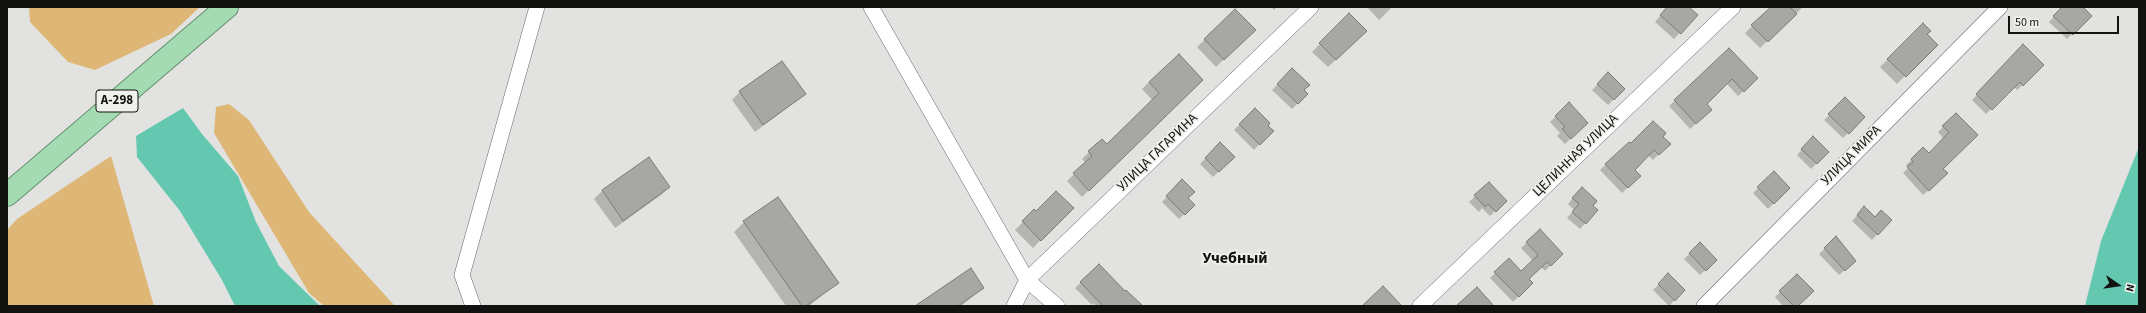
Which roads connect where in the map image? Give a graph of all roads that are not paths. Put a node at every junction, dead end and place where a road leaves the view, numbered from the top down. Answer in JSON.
{"nodes":[{"id":1,"x":227,"y":7,"type":"edge"},
{"id":2,"x":537,"y":7,"type":"edge"},
{"id":3,"x":871,"y":7,"type":"edge"},
{"id":4,"x":1311,"y":7,"type":"edge"},
{"id":5,"x":1733,"y":7,"type":"edge"},
{"id":6,"x":2000,"y":7,"type":"edge"},
{"id":7,"x":7,"y":195,"type":"edge"},
{"id":8,"x":1027,"y":280,"type":"junction"},
{"id":9,"x":473,"y":306,"type":"edge"},
{"id":10,"x":1014,"y":306,"type":"edge"},
{"id":11,"x":1057,"y":306,"type":"edge"},
{"id":12,"x":1420,"y":306,"type":"edge"},
{"id":13,"x":1704,"y":306,"type":"edge"}],
"edges":[{"from":1,"to":7,"type":"highway","number":"А-298"},
{"from":2,"to":9,"type":"street"},
{"from":3,"to":8,"type":"street"},
{"from":4,"to":8,"type":"street","name":"УЛИЦА ГАГАРИНА"},
{"from":5,"to":12,"type":"street","name":"ЦЕЛИННАЯ УЛИЦА"},
{"from":6,"to":13,"type":"street","name":"УЛИЦА МИРА"},
{"from":8,"to":10,"type":"street","name":"УЛИЦА ГАГАРИНА"},
{"from":8,"to":11,"type":"street"}]}
